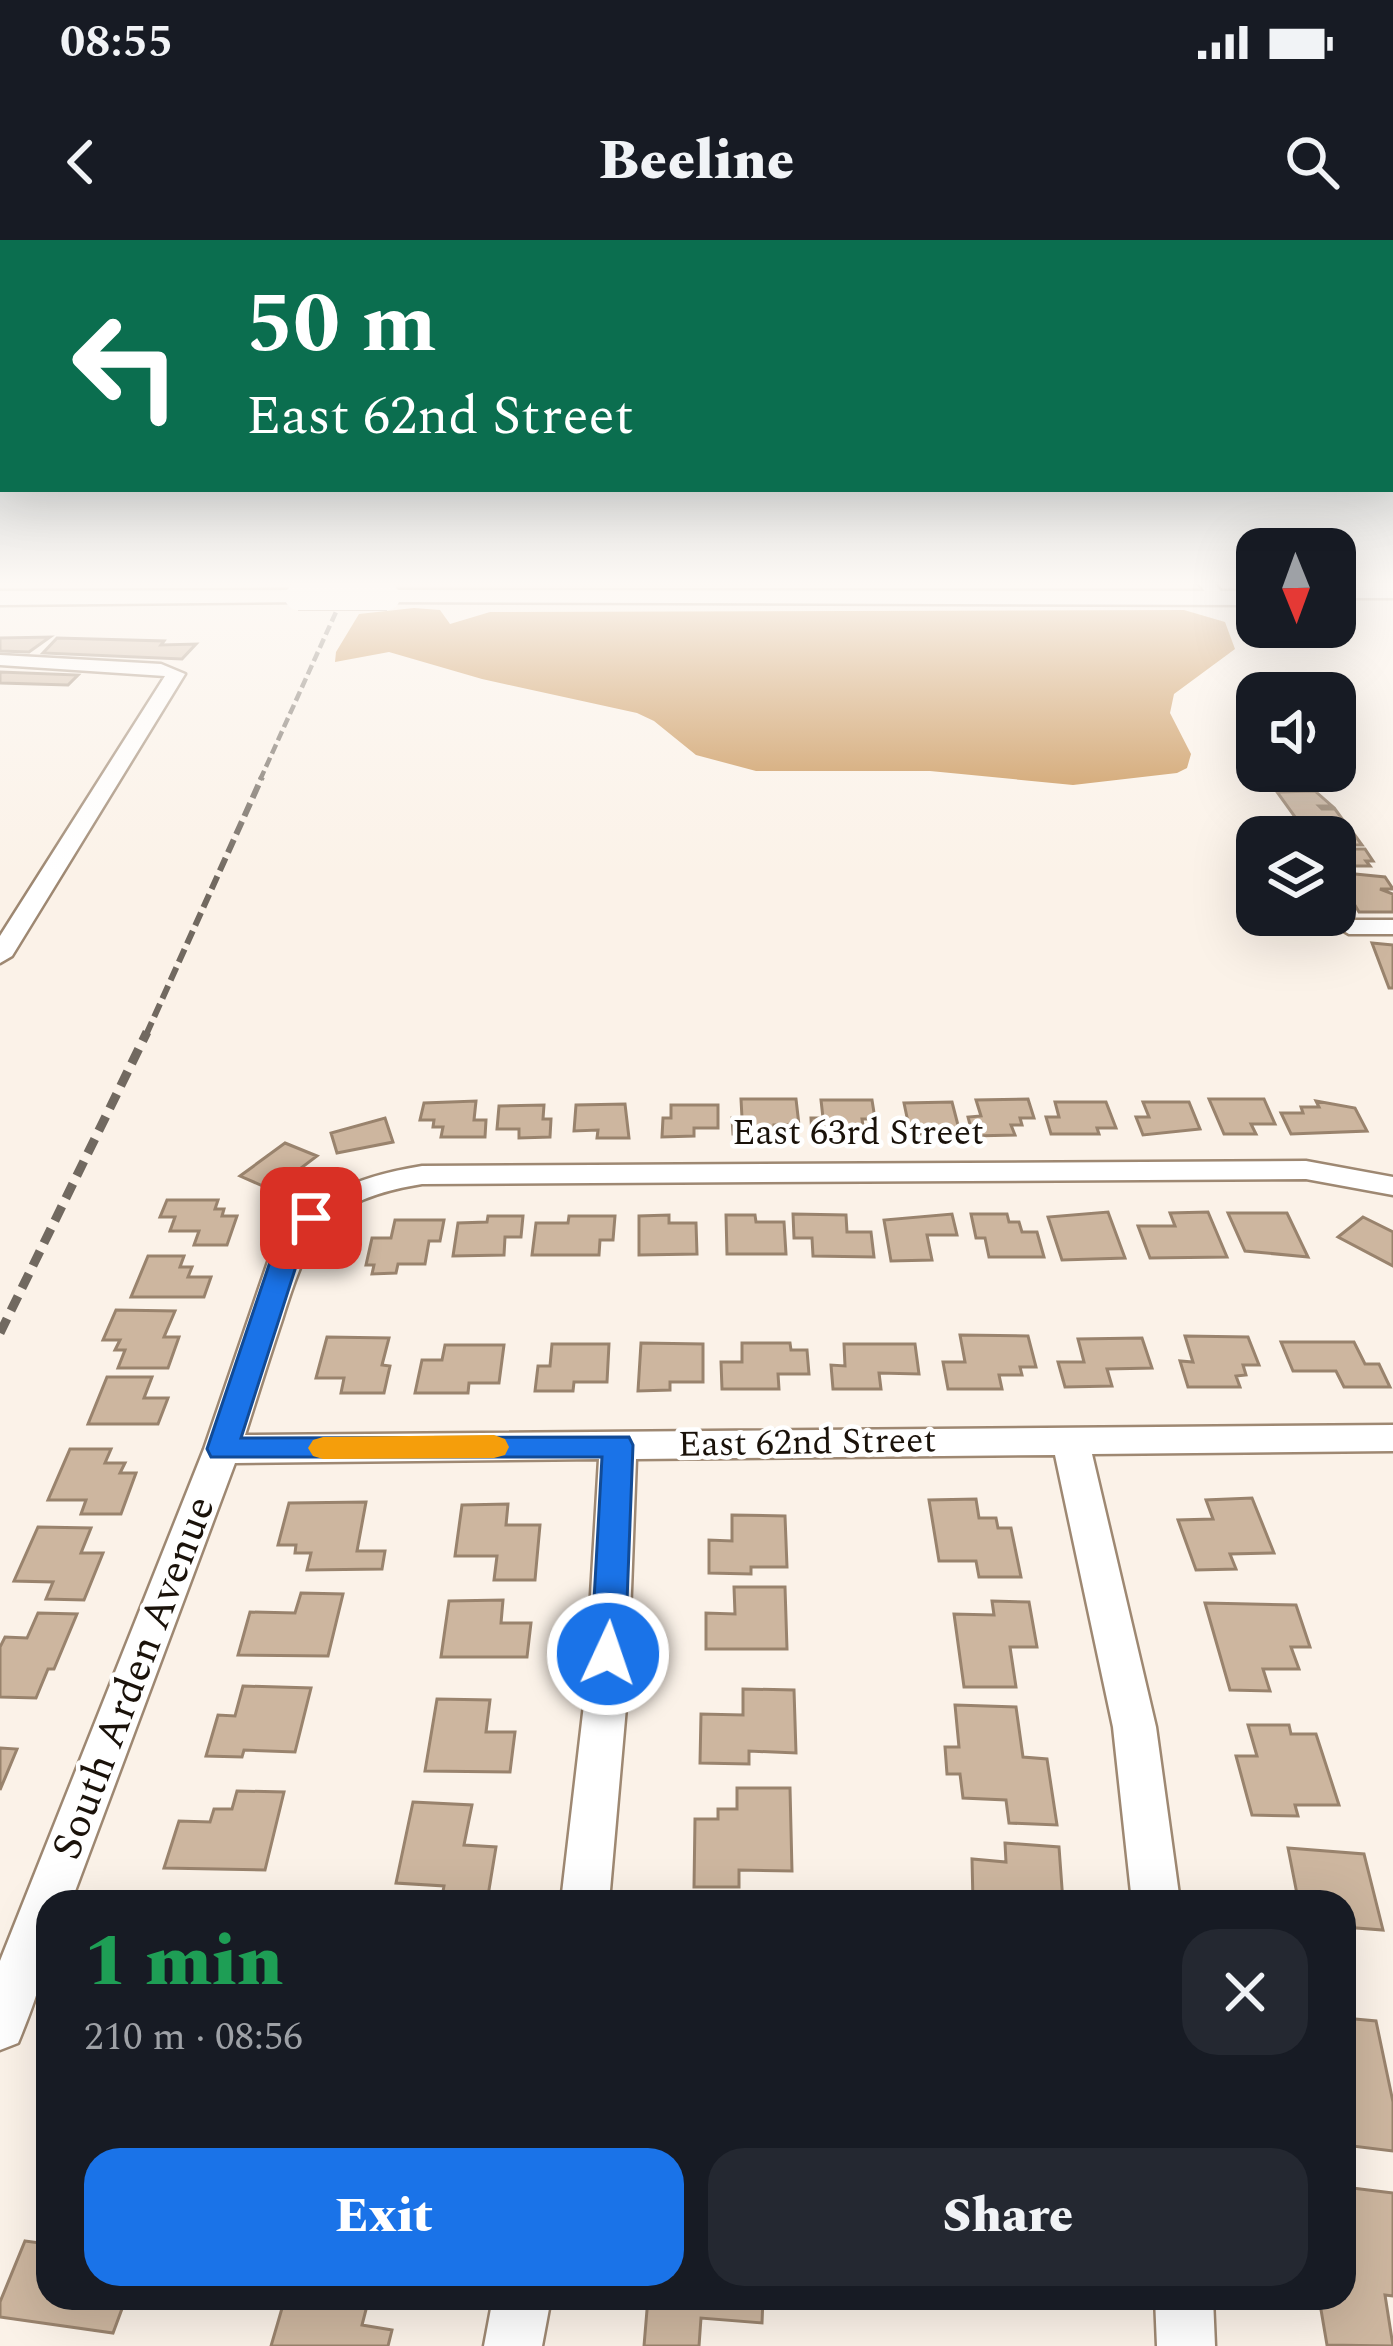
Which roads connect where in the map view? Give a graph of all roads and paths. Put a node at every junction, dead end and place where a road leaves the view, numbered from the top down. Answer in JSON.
{"nodes":[{"id":1,"x":173,"y":679,"type":"edge"},
{"id":2,"x":1356,"y":927,"type":"edge"},
{"id":3,"x":1393,"y":927,"type":"edge"},
{"id":4,"x":0,"y":956,"type":"edge"},
{"id":5,"x":1393,"y":1186,"type":"edge"},
{"id":6,"x":328,"y":1205,"type":"joint"},
{"id":7,"x":1393,"y":1438,"type":"edge"},
{"id":8,"x":1070,"y":1441,"type":"junction"},
{"id":9,"x":618,"y":1445,"type":"junction"},
{"id":10,"x":222,"y":1449,"type":"junction"},
{"id":11,"x":52,"y":1890,"type":"edge"},
{"id":12,"x":586,"y":1890,"type":"edge"},
{"id":13,"x":1155,"y":1890,"type":"edge"},
{"id":14,"x":36,"y":1932,"type":"edge"},
{"id":15,"x":0,"y":2025,"type":"edge"},
{"id":16,"x":520,"y":2310,"type":"edge"},
{"id":17,"x":1184,"y":2310,"type":"edge"},
{"id":18,"x":513,"y":2346,"type":"edge"},
{"id":19,"x":1186,"y":2346,"type":"edge"}],
"edges":[{"from":1,"to":4,"type":"street"},
{"from":2,"to":3,"type":"street"},
{"from":5,"to":6,"type":"street","name":"East 63rd Street"},
{"from":6,"to":10,"type":"street","name":"South Arden Avenue"},
{"from":7,"to":8,"type":"street","name":"East 62nd Street"},
{"from":8,"to":9,"type":"street","name":"East 62nd Street"},
{"from":8,"to":13,"type":"street"},
{"from":9,"to":10,"type":"street","name":"East 62nd Street"},
{"from":9,"to":12,"type":"street"},
{"from":10,"to":11,"type":"street","name":"South Arden Avenue"},
{"from":14,"to":15,"type":"street","name":"South Arden Avenue"},
{"from":16,"to":18,"type":"street"},
{"from":17,"to":19,"type":"street"}]}
